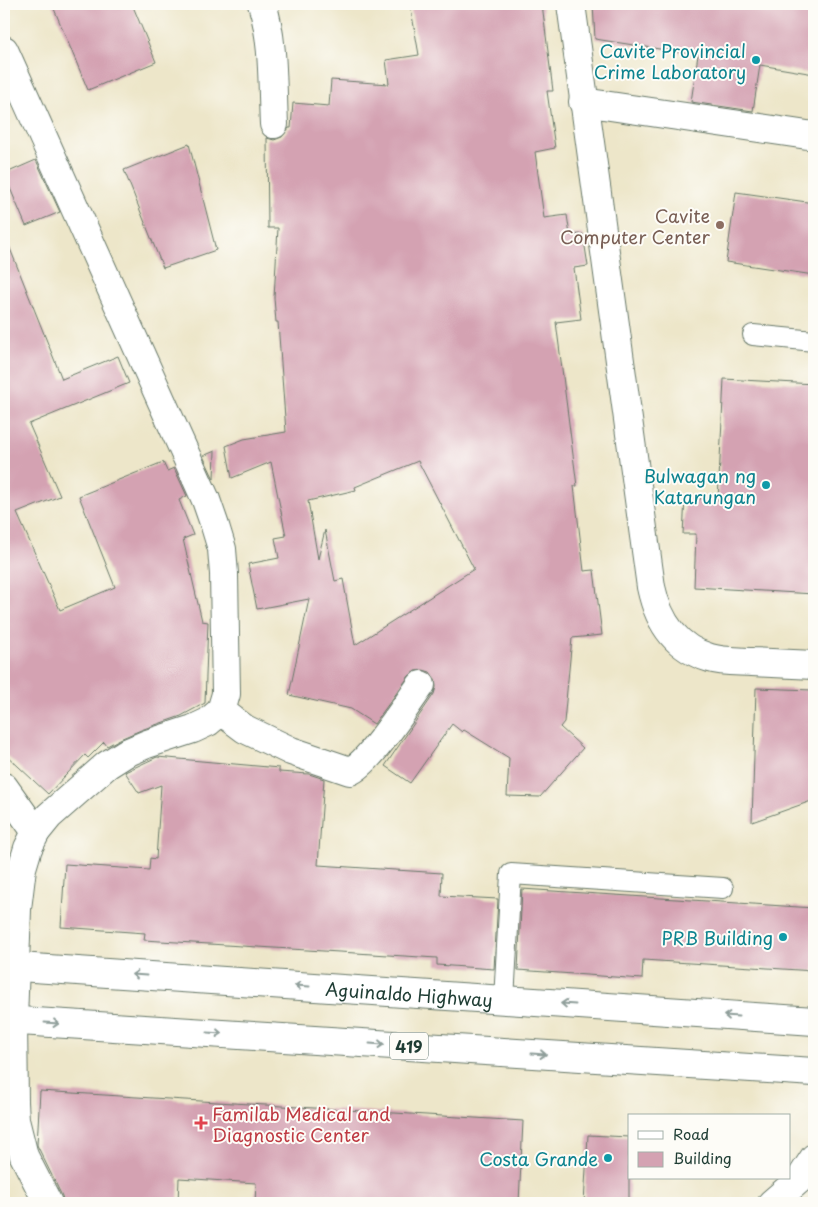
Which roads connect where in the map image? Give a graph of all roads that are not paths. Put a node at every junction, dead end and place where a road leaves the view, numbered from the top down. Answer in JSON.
{"nodes":[{"id":1,"x":262,"y":4,"type":"edge"},
{"id":2,"x":571,"y":4,"type":"edge"},
{"id":3,"x":4,"y":50,"type":"edge"},
{"id":4,"x":583,"y":102,"type":"junction"},
{"id":5,"x":274,"y":124,"type":"dead end"},
{"id":6,"x":814,"y":136,"type":"edge"},
{"id":7,"x":753,"y":335,"type":"dead end"},
{"id":8,"x":814,"y":341,"type":"edge"},
{"id":9,"x":814,"y":665,"type":"edge"},
{"id":10,"x":421,"y":685,"type":"dead end"},
{"id":11,"x":221,"y":711,"type":"junction"},
{"id":12,"x":4,"y":787,"type":"edge"},
{"id":13,"x":36,"y":832,"type":"junction"},
{"id":14,"x":723,"y":888,"type":"dead end"},
{"id":15,"x":10,"y":967,"type":"edge"},
{"id":16,"x":504,"y":1000,"type":"junction"},
{"id":17,"x":8,"y":1020,"type":"edge"},
{"id":18,"x":814,"y":1021,"type":"edge"},
{"id":19,"x":814,"y":1072,"type":"edge"},
{"id":20,"x":814,"y":1158,"type":"edge"},
{"id":21,"x":48,"y":1203,"type":"edge"},
{"id":22,"x":772,"y":1203,"type":"edge"}],
"edges":[{"from":1,"to":5,"type":"main road"},
{"from":2,"to":4,"type":"main road"},
{"from":3,"to":11,"type":"main road"},
{"from":4,"to":6,"type":"main road"},
{"from":4,"to":9,"type":"main road"},
{"from":7,"to":8,"type":"lane"},
{"from":10,"to":11,"type":"main road"},
{"from":11,"to":13,"type":"main road"},
{"from":12,"to":13,"type":"main road"},
{"from":13,"to":15,"type":"main road"},
{"from":14,"to":16,"type":"lane"},
{"from":16,"to":15,"type":"main road","name":"Aguinaldo Highway","one_way":true},
{"from":15,"to":17,"type":"main road"},
{"from":18,"to":16,"type":"main road","name":"Aguinaldo Highway","one_way":true},
{"from":17,"to":19,"type":"main road","number":"419","one_way":true},
{"from":17,"to":21,"type":"main road"},
{"from":20,"to":22,"type":"main road"}]}
